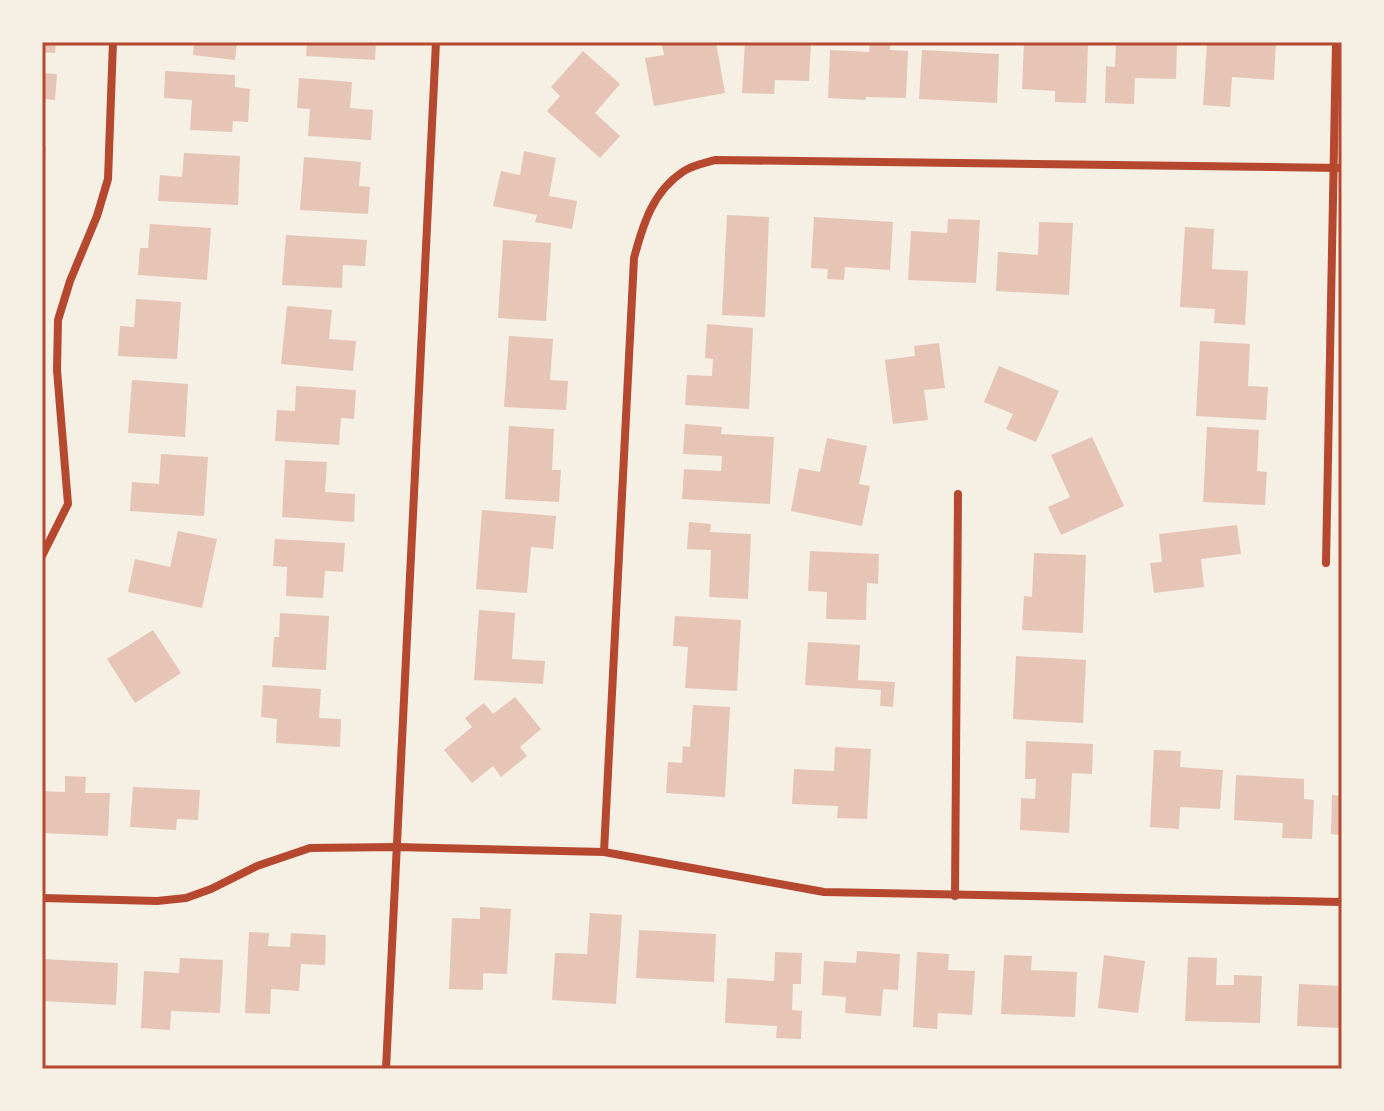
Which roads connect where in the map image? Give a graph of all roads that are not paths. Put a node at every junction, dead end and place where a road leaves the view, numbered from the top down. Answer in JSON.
{"nodes":[{"id":1,"x":113,"y":42,"type":"edge"},
{"id":2,"x":436,"y":42,"type":"edge"},
{"id":3,"x":1336,"y":42,"type":"edge"},
{"id":4,"x":1338,"y":168,"type":"edge"},
{"id":5,"x":958,"y":494,"type":"dead end"},
{"id":6,"x":42,"y":556,"type":"edge"},
{"id":7,"x":1326,"y":563,"type":"dead end"},
{"id":8,"x":396,"y":847,"type":"junction"},
{"id":9,"x":604,"y":852,"type":"junction"},
{"id":10,"x":955,"y":896,"type":"junction"},
{"id":11,"x":42,"y":898,"type":"edge"},
{"id":12,"x":1342,"y":902,"type":"edge"},
{"id":13,"x":386,"y":1069,"type":"edge"}],
"edges":[{"from":1,"to":6,"type":"street"},
{"from":2,"to":8,"type":"street"},
{"from":3,"to":4,"type":"street"},
{"from":4,"to":7,"type":"street"},
{"from":4,"to":9,"type":"street"},
{"from":5,"to":10,"type":"street"},
{"from":8,"to":9,"type":"street"},
{"from":8,"to":11,"type":"street"},
{"from":8,"to":13,"type":"street"},
{"from":9,"to":10,"type":"street"},
{"from":10,"to":12,"type":"street"}]}
